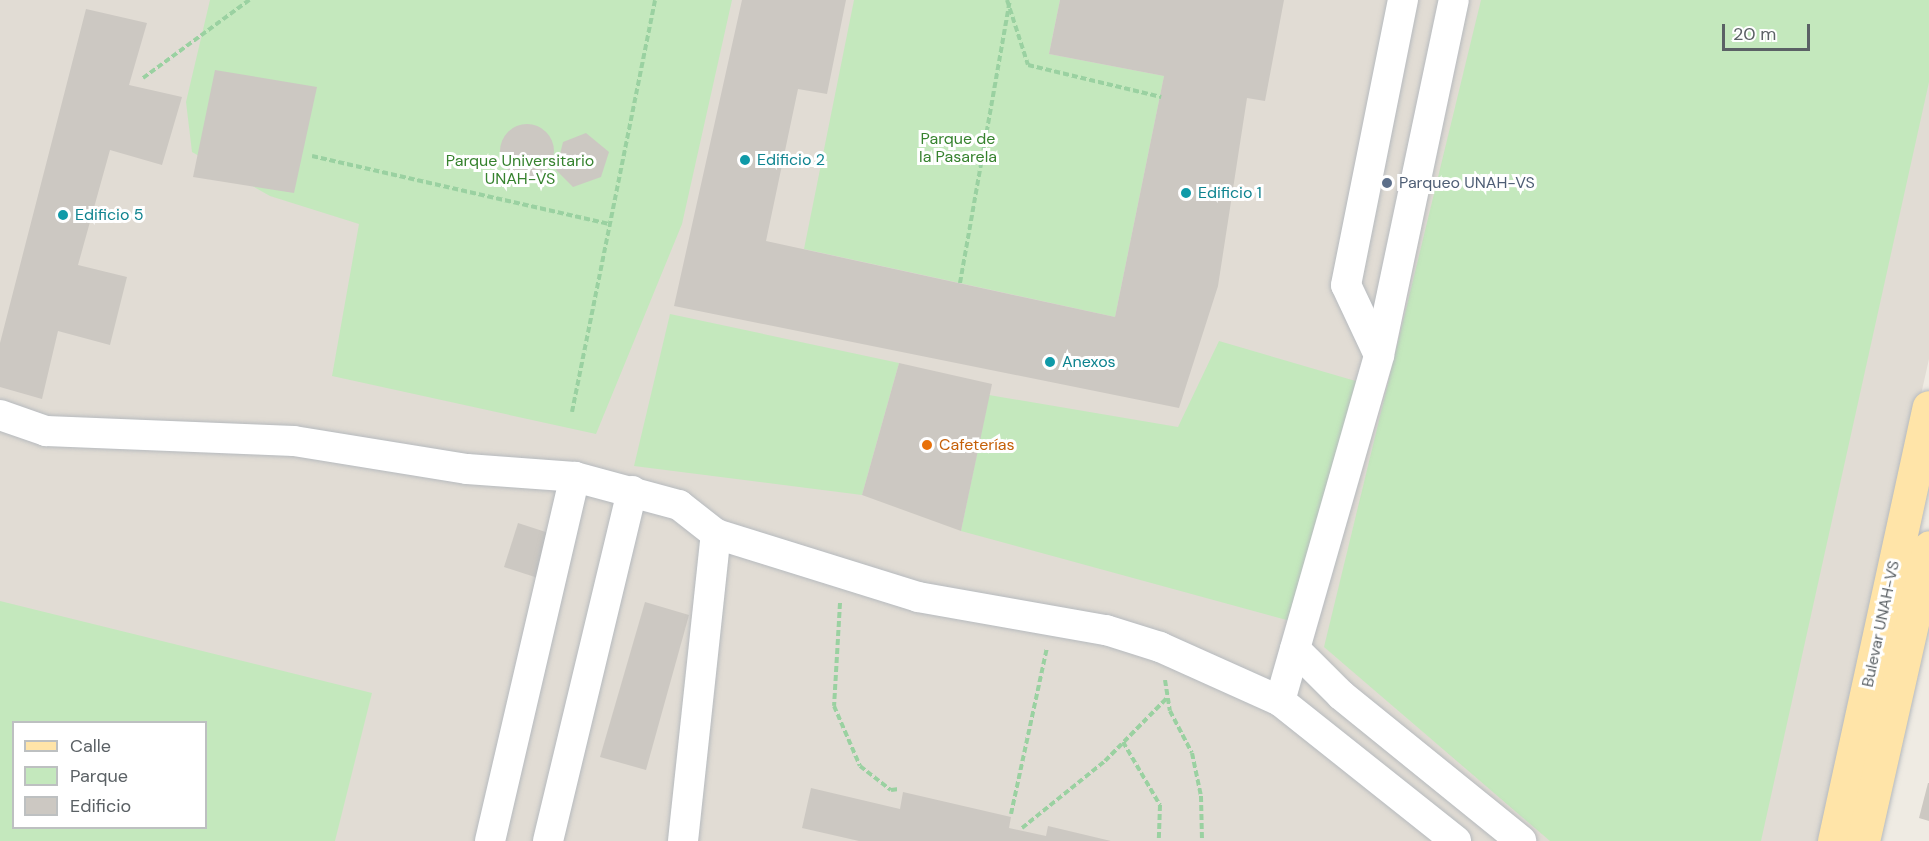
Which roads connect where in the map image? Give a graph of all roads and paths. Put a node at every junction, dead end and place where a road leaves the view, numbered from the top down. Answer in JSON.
{"nodes":[{"id":1,"x":249,"y":0,"type":"edge"},
{"id":2,"x":655,"y":0,"type":"edge"},
{"id":3,"x":1009,"y":0,"type":"edge"},
{"id":4,"x":1403,"y":0,"type":"edge"},
{"id":5,"x":1454,"y":0,"type":"edge"},
{"id":6,"x":1010,"y":7,"type":"junction"},
{"id":7,"x":143,"y":78,"type":"dead end"},
{"id":8,"x":1161,"y":97,"type":"dead end"},
{"id":9,"x":312,"y":156,"type":"dead end"},
{"id":10,"x":610,"y":224,"type":"junction"},
{"id":11,"x":960,"y":283,"type":"dead end"},
{"id":12,"x":1379,"y":355,"type":"junction"},
{"id":13,"x":1929,"y":406,"type":"edge"},
{"id":14,"x":572,"y":412,"type":"dead end"},
{"id":15,"x":0,"y":415,"type":"edge"},
{"id":16,"x":575,"y":477,"type":"junction"},
{"id":17,"x":632,"y":491,"type":"junction"},
{"id":18,"x":716,"y":534,"type":"junction"},
{"id":19,"x":1929,"y":547,"type":"edge"},
{"id":20,"x":844,"y":573,"type":"junction"},
{"id":21,"x":1052,"y":621,"type":"junction"},
{"id":22,"x":1160,"y":647,"type":"junction"},
{"id":23,"x":1295,"y":649,"type":"junction"},
{"id":24,"x":1887,"y":668,"type":"junction"},
{"id":25,"x":1168,"y":698,"type":"junction"},
{"id":26,"x":1280,"y":701,"type":"junction"},
{"id":27,"x":1123,"y":742,"type":"junction"},
{"id":28,"x":899,"y":789,"type":"dead end"},
{"id":29,"x":1011,"y":814,"type":"dead end"},
{"id":30,"x":1022,"y":828,"type":"dead end"},
{"id":31,"x":490,"y":841,"type":"edge"},
{"id":32,"x":548,"y":841,"type":"edge"},
{"id":33,"x":683,"y":841,"type":"edge"},
{"id":34,"x":1159,"y":841,"type":"edge"},
{"id":35,"x":1202,"y":841,"type":"edge"},
{"id":36,"x":1456,"y":841,"type":"edge"},
{"id":37,"x":1521,"y":841,"type":"edge"},
{"id":38,"x":1834,"y":841,"type":"edge"},
{"id":39,"x":1863,"y":841,"type":"edge"}],
"edges":[{"from":1,"to":7,"type":"path"},
{"from":2,"to":10,"type":"path"},
{"from":3,"to":6,"type":"path"},
{"from":4,"to":12,"type":"lane"},
{"from":5,"to":12,"type":"lane"},
{"from":6,"to":8,"type":"path"},
{"from":6,"to":11,"type":"path"},
{"from":9,"to":10,"type":"path"},
{"from":10,"to":14,"type":"path"},
{"from":12,"to":23,"type":"lane"},
{"from":13,"to":24,"type":"main road","name":"Bulevar UNAH-VS"},
{"from":15,"to":16,"type":"lane"},
{"from":16,"to":17,"type":"lane"},
{"from":16,"to":31,"type":"lane"},
{"from":17,"to":18,"type":"lane"},
{"from":17,"to":32,"type":"lane"},
{"from":18,"to":20,"type":"lane"},
{"from":18,"to":33,"type":"lane"},
{"from":19,"to":24,"type":"main road","name":"Bulevar UNAH-VS"},
{"from":20,"to":21,"type":"lane"},
{"from":20,"to":28,"type":"path"},
{"from":21,"to":22,"type":"lane"},
{"from":21,"to":29,"type":"path"},
{"from":22,"to":25,"type":"path"},
{"from":22,"to":26,"type":"lane"},
{"from":23,"to":26,"type":"lane"},
{"from":23,"to":37,"type":"lane"},
{"from":24,"to":38,"type":"main road","name":"Bulevar UNAH-VS"},
{"from":24,"to":39,"type":"main road","name":"Bulevar UNAH-VS"},
{"from":25,"to":27,"type":"path"},
{"from":25,"to":35,"type":"path"},
{"from":26,"to":36,"type":"lane"},
{"from":27,"to":30,"type":"path"},
{"from":27,"to":34,"type":"path"}]}
